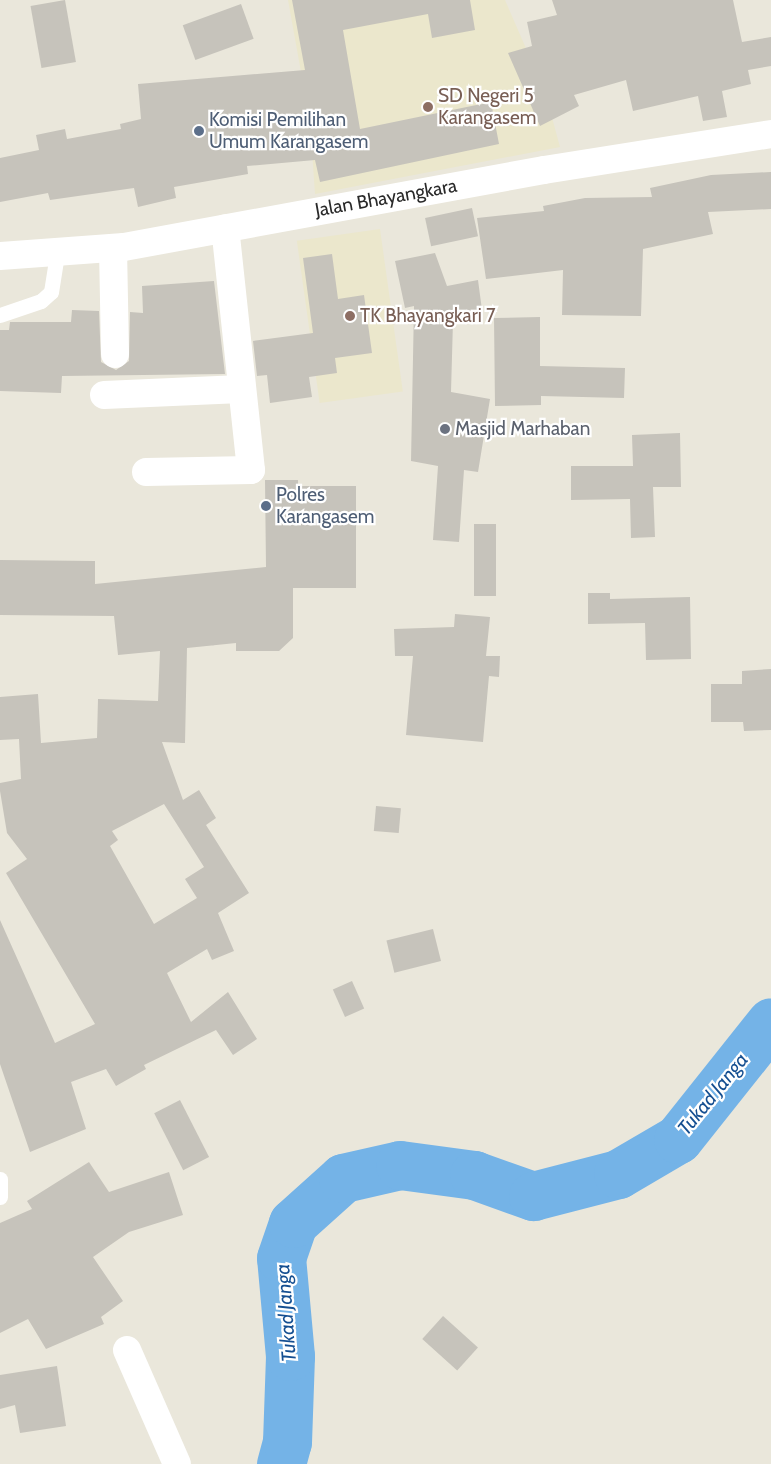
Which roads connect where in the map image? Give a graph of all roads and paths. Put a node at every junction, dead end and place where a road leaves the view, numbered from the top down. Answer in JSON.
{"nodes":[{"id":1,"x":771,"y":134,"type":"edge"},
{"id":2,"x":225,"y":228,"type":"junction"},
{"id":3,"x":113,"y":248,"type":"junction"},
{"id":4,"x":57,"y":253,"type":"junction"},
{"id":5,"x":0,"y":256,"type":"edge"},
{"id":6,"x":0,"y":315,"type":"edge"},
{"id":7,"x":115,"y":354,"type":"dead end"},
{"id":8,"x":241,"y":389,"type":"junction"},
{"id":9,"x":104,"y":396,"type":"dead end"},
{"id":10,"x":146,"y":472,"type":"dead end"},
{"id":11,"x":0,"y":1179,"type":"edge"},
{"id":12,"x":0,"y":1197,"type":"edge"},
{"id":13,"x":127,"y":1350,"type":"dead end"},
{"id":14,"x":177,"y":1464,"type":"edge"}],
"edges":[{"from":1,"to":2,"type":"street","name":"Jalan Bhayangkara"},
{"from":2,"to":3,"type":"street","name":"Jalan Bhayangkara"},
{"from":2,"to":8,"type":"street"},
{"from":3,"to":4,"type":"street","name":"Jalan Bhayangkara"},
{"from":3,"to":7,"type":"street"},
{"from":4,"to":5,"type":"street","name":"Jalan Bhayangkara"},
{"from":4,"to":6,"type":"lane"},
{"from":8,"to":9,"type":"street"},
{"from":8,"to":10,"type":"street"},
{"from":11,"to":12,"type":"lane"},
{"from":13,"to":14,"type":"street"}]}
